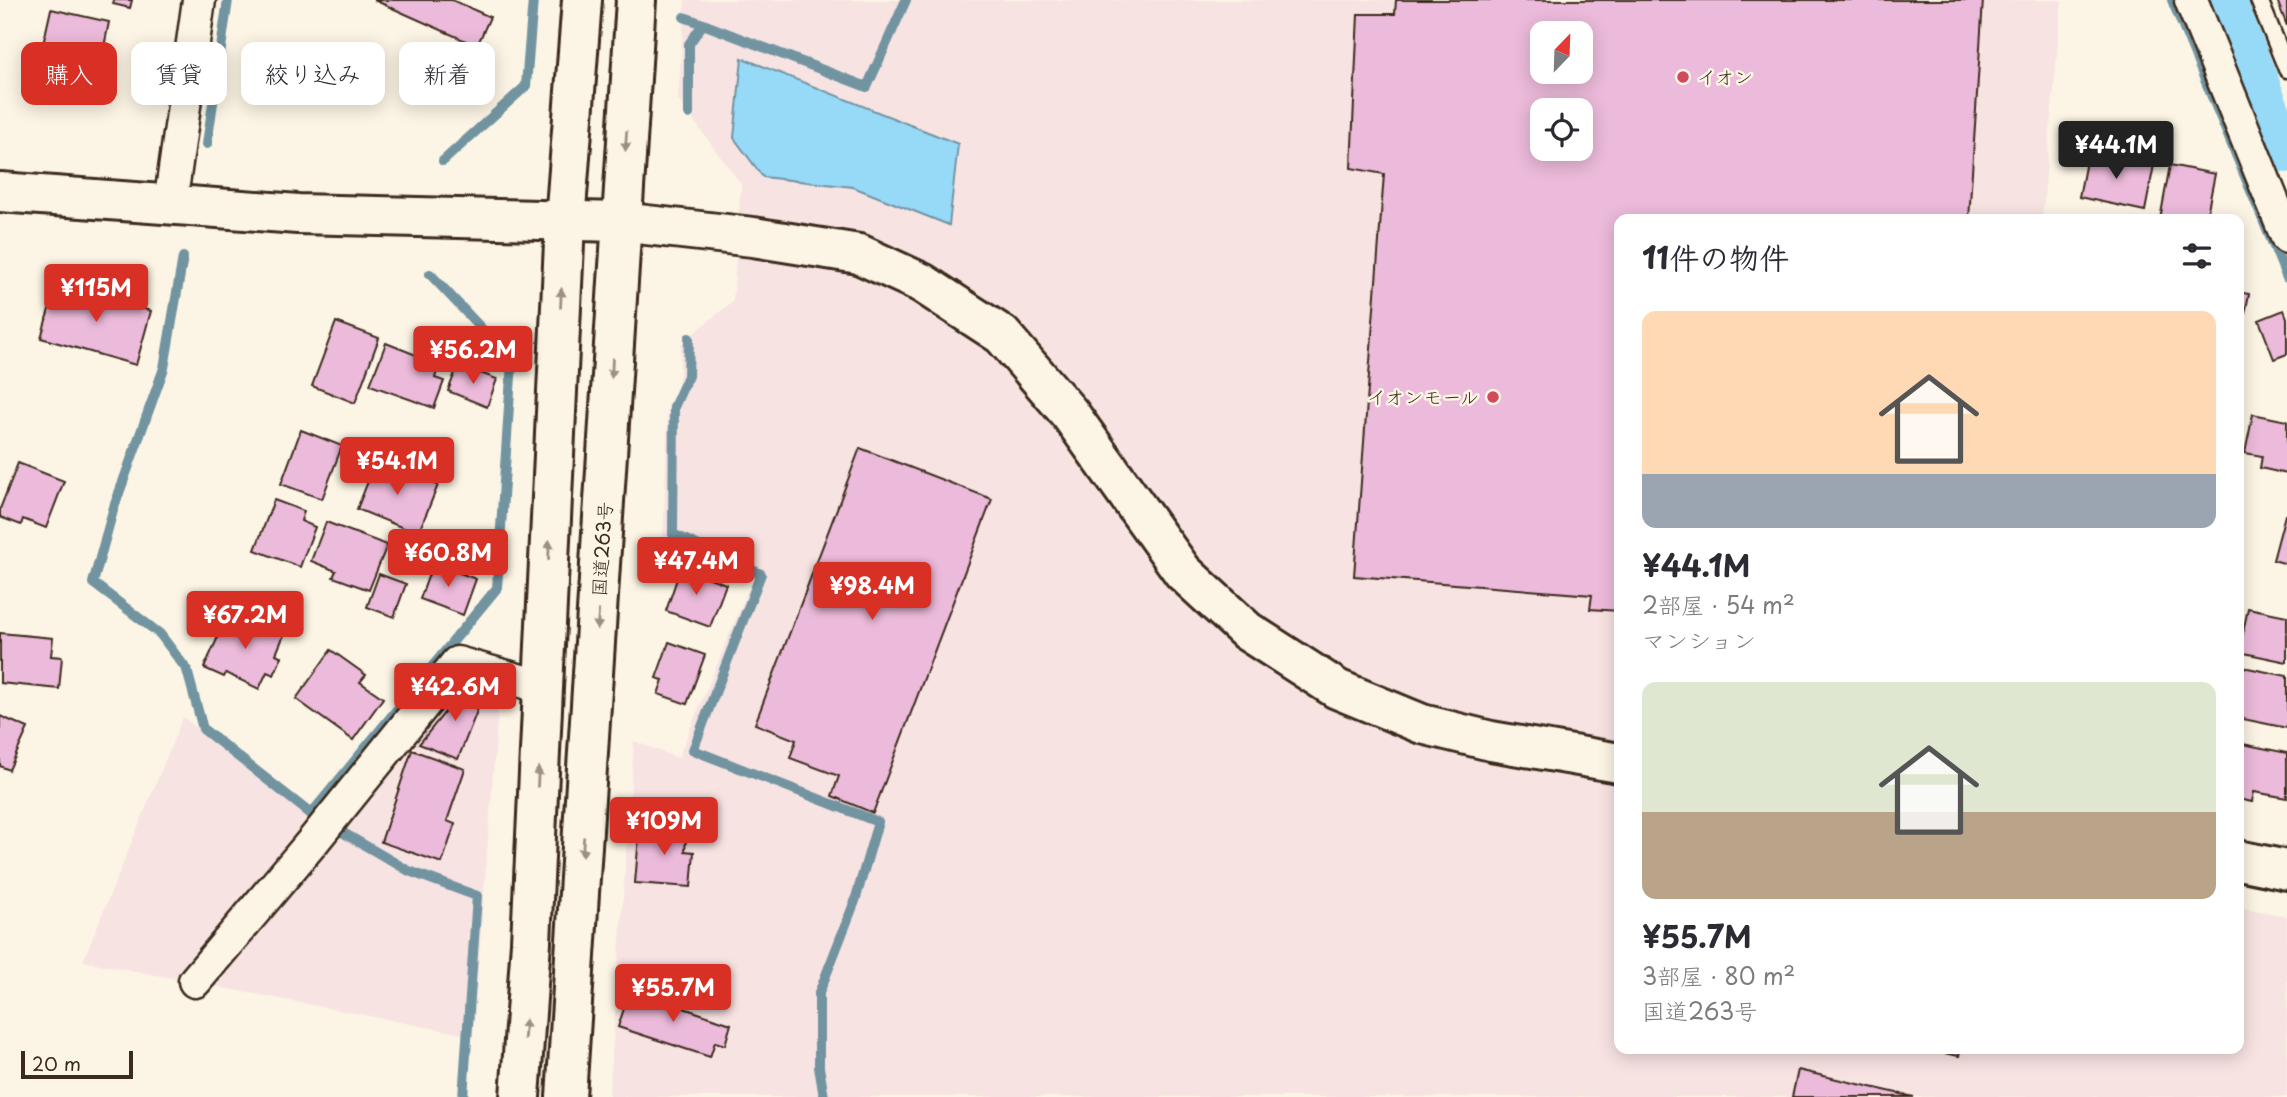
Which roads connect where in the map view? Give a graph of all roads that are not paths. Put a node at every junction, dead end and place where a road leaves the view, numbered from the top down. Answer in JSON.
{"nodes":[{"id":1,"x":199,"y":0,"type":"edge"},
{"id":2,"x":582,"y":0,"type":"edge"},
{"id":3,"x":636,"y":0,"type":"edge"},
{"id":4,"x":2191,"y":0,"type":"edge"},
{"id":5,"x":2259,"y":0,"type":"edge"},
{"id":6,"x":2287,"y":69,"type":"edge"},
{"id":7,"x":0,"y":192,"type":"edge"},
{"id":8,"x":170,"y":205,"type":"junction"},
{"id":9,"x":565,"y":222,"type":"junction"},
{"id":10,"x":620,"y":222,"type":"junction"},
{"id":11,"x":2287,"y":237,"type":"edge"},
{"id":12,"x":542,"y":687,"type":"junction"},
{"id":13,"x":1614,"y":762,"type":"edge"},
{"id":14,"x":2244,"y":861,"type":"edge"},
{"id":15,"x":2287,"y":870,"type":"edge"},
{"id":16,"x":195,"y":981,"type":"dead end"},
{"id":17,"x":520,"y":1097,"type":"edge"},
{"id":18,"x":566,"y":1097,"type":"edge"}],
"edges":[{"from":1,"to":8,"type":"street"},
{"from":2,"to":9,"type":"main road"},
{"from":3,"to":10,"type":"main road","name":"国道263号","one_way":true},
{"from":4,"to":11,"type":"street"},
{"from":5,"to":6,"type":"lane"},
{"from":7,"to":8,"type":"main road"},
{"from":8,"to":9,"type":"main road"},
{"from":9,"to":10,"type":"main road"},
{"from":12,"to":9,"type":"main road","one_way":true},
{"from":10,"to":13,"type":"main road"},
{"from":10,"to":18,"type":"main road","name":"国道263号","one_way":true},
{"from":12,"to":16,"type":"street"},
{"from":17,"to":12,"type":"main road","one_way":true},
{"from":14,"to":15,"type":"main road"}]}
